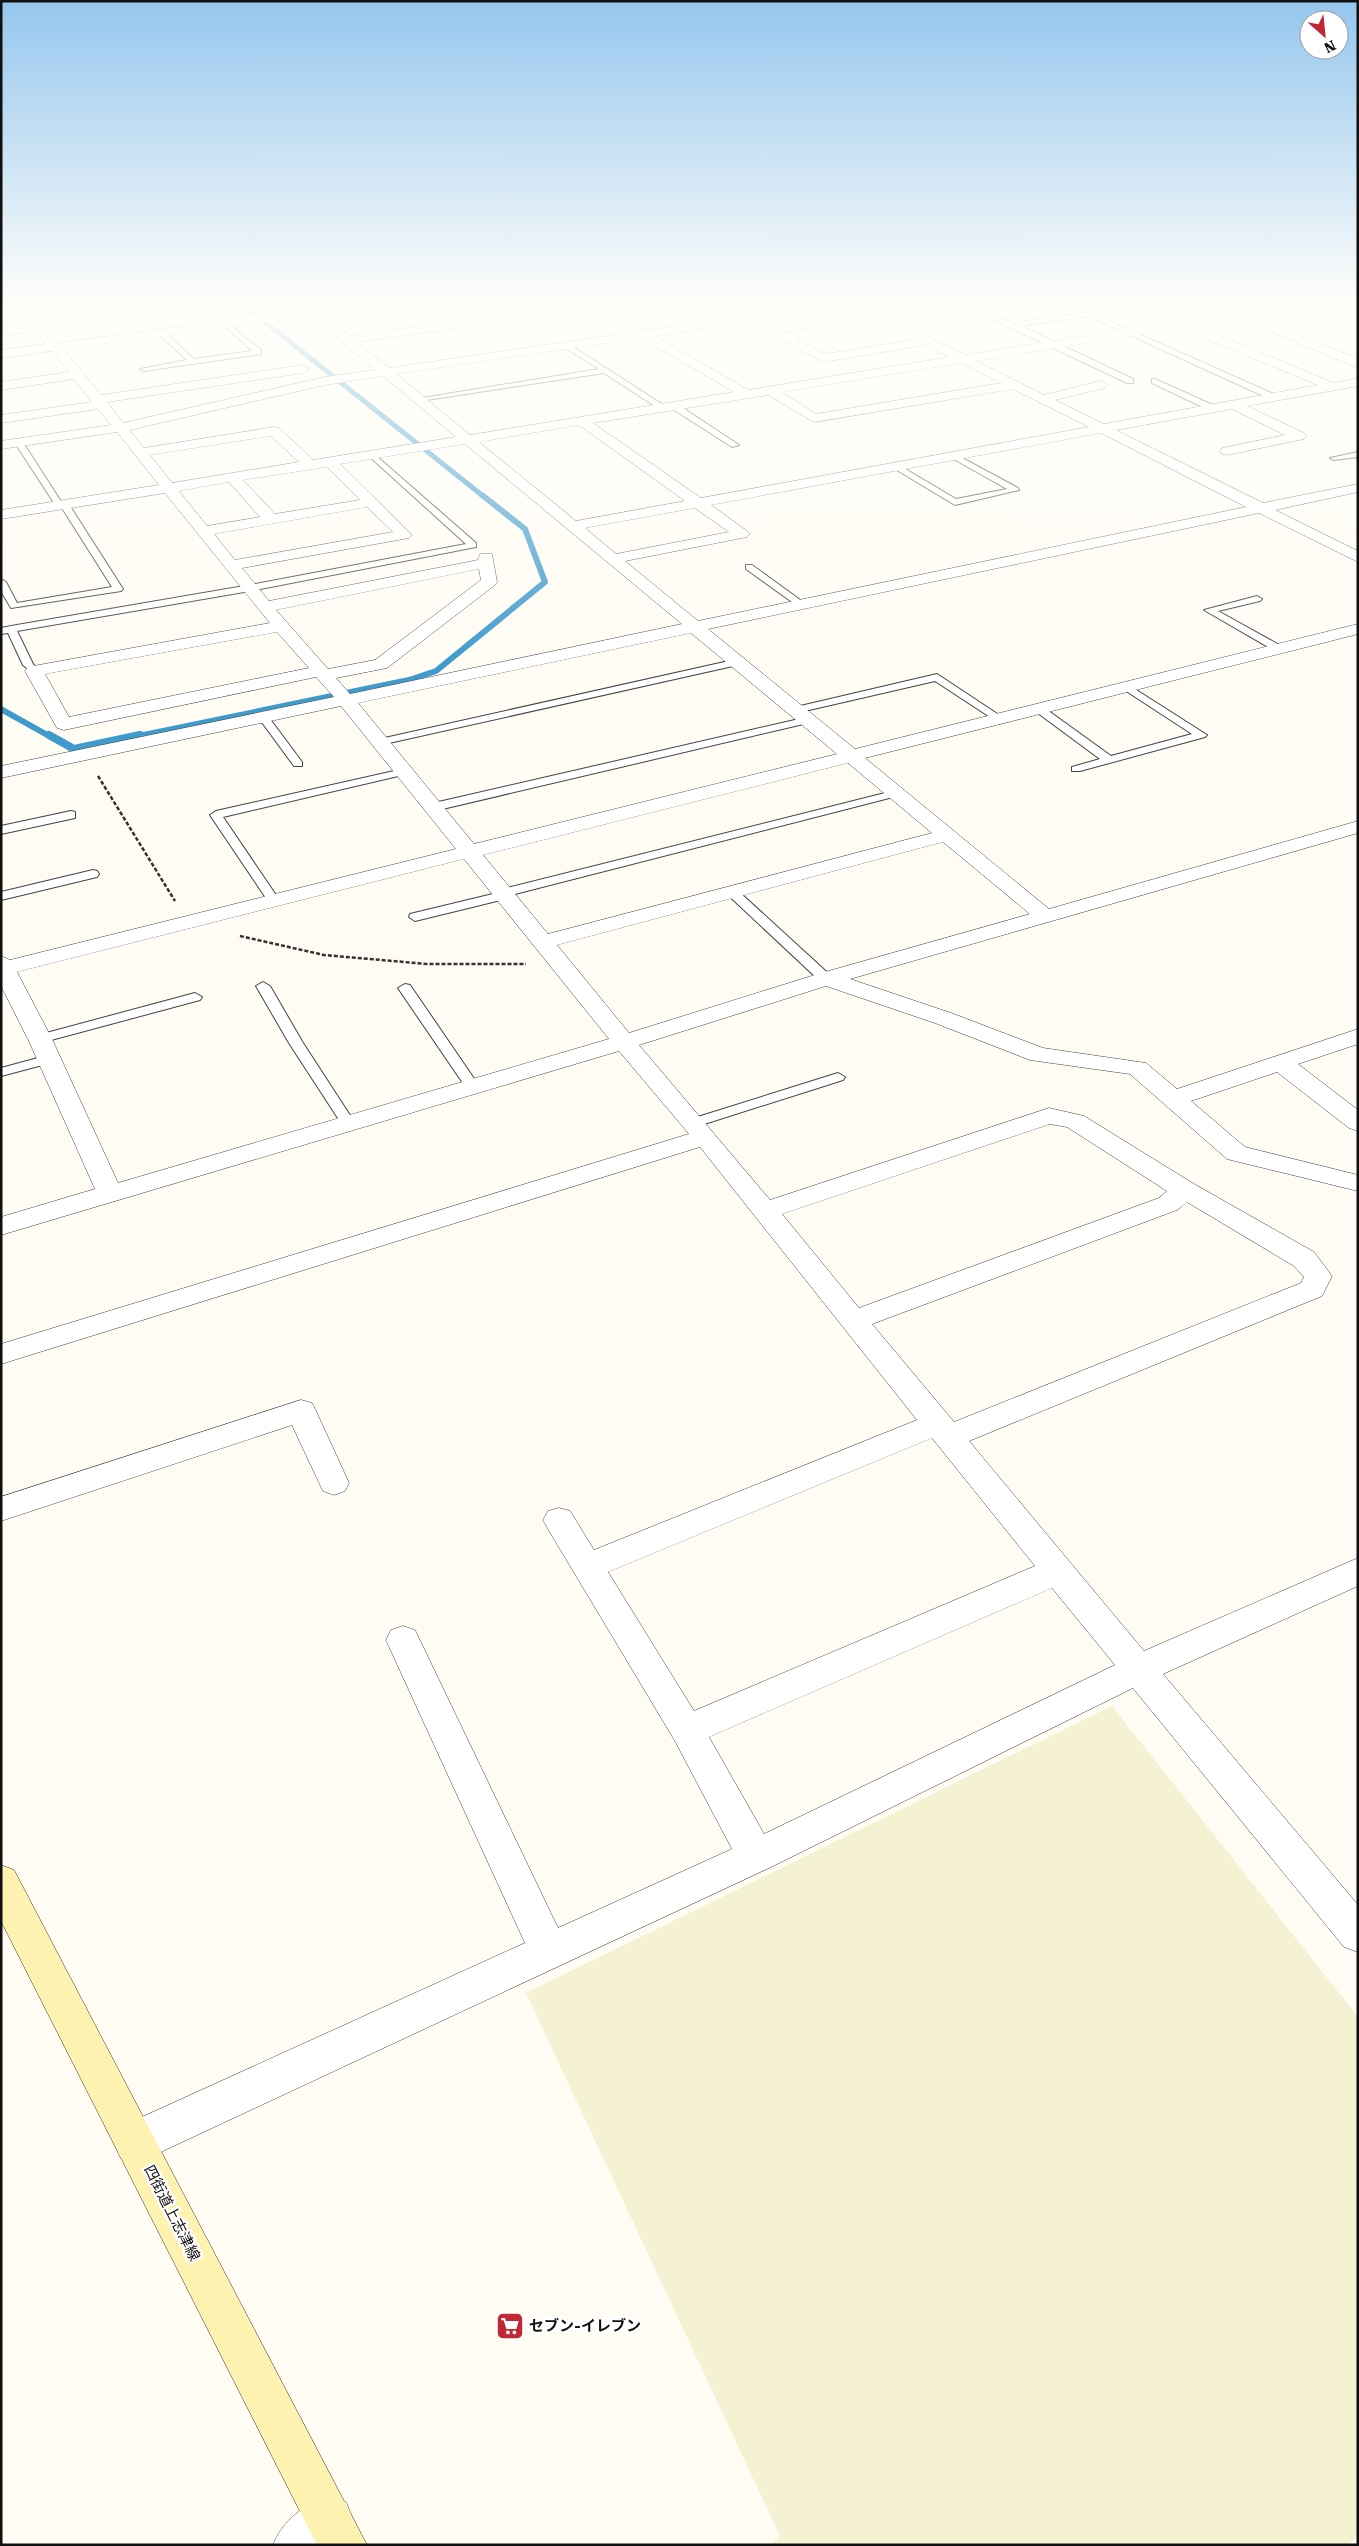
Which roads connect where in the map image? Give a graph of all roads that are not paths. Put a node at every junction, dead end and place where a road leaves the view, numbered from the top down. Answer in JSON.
{"nodes":[{"id":1,"x":117,"y":425,"type":"edge"},
{"id":2,"x":133,"y":425,"type":"edge"},
{"id":3,"x":451,"y":425,"type":"edge"},
{"id":4,"x":558,"y":425,"type":"edge"},
{"id":5,"x":587,"y":425,"type":"edge"},
{"id":6,"x":700,"y":425,"type":"edge"},
{"id":7,"x":1094,"y":425,"type":"edge"},
{"id":8,"x":1118,"y":425,"type":"edge"},
{"id":9,"x":1276,"y":425,"type":"edge"},
{"id":10,"x":119,"y":428,"type":"junction"},
{"id":11,"x":1100,"y":428,"type":"junction"},
{"id":12,"x":468,"y":439,"type":"junction"},
{"id":13,"x":19,"y":443,"type":"junction"},
{"id":14,"x":1,"y":445,"type":"edge"},
{"id":15,"x":735,"y":445,"type":"dead end"},
{"id":16,"x":1227,"y":451,"type":"dead end"},
{"id":17,"x":140,"y":453,"type":"junction"},
{"id":18,"x":1358,"y":454,"type":"edge"},
{"id":19,"x":373,"y":455,"type":"junction"},
{"id":20,"x":952,"y":455,"type":"junction"},
{"id":21,"x":1334,"y":458,"type":"dead end"},
{"id":22,"x":330,"y":462,"type":"junction"},
{"id":23,"x":310,"y":465,"type":"junction"},
{"id":24,"x":894,"y":466,"type":"junction"},
{"id":25,"x":233,"y":478,"type":"junction"},
{"id":26,"x":168,"y":488,"type":"junction"},
{"id":27,"x":1358,"y":488,"type":"edge"},
{"id":28,"x":371,"y":502,"type":"junction"},
{"id":29,"x":698,"y":502,"type":"junction"},
{"id":30,"x":63,"y":505,"type":"junction"},
{"id":31,"x":1261,"y":508,"type":"junction"},
{"id":32,"x":1,"y":515,"type":"edge"},
{"id":33,"x":271,"y":519,"type":"junction"},
{"id":34,"x":573,"y":526,"type":"junction"},
{"id":35,"x":203,"y":531,"type":"junction"},
{"id":36,"x":1358,"y":557,"type":"edge"},
{"id":37,"x":613,"y":559,"type":"junction"},
{"id":38,"x":231,"y":566,"type":"junction"},
{"id":39,"x":749,"y":567,"type":"dead end"},
{"id":40,"x":1,"y":582,"type":"edge"},
{"id":41,"x":250,"y":588,"type":"junction"},
{"id":42,"x":1257,"y":598,"type":"dead end"},
{"id":43,"x":802,"y":605,"type":"junction"},
{"id":44,"x":265,"y":607,"type":"junction"},
{"id":45,"x":281,"y":626,"type":"junction"},
{"id":46,"x":696,"y":628,"type":"junction"},
{"id":47,"x":1358,"y":629,"type":"edge"},
{"id":48,"x":6,"y":630,"type":"edge"},
{"id":49,"x":1278,"y":649,"type":"junction"},
{"id":50,"x":738,"y":662,"type":"junction"},
{"id":51,"x":34,"y":671,"type":"junction"},
{"id":52,"x":321,"y":673,"type":"junction"},
{"id":53,"x":1127,"y":687,"type":"junction"},
{"id":54,"x":343,"y":696,"type":"junction"},
{"id":55,"x":1039,"y":709,"type":"junction"},
{"id":56,"x":802,"y":715,"type":"junction"},
{"id":57,"x":263,"y":717,"type":"junction"},
{"id":58,"x":1000,"y":719,"type":"junction"},
{"id":59,"x":380,"y":742,"type":"junction"},
{"id":60,"x":852,"y":756,"type":"junction"},
{"id":61,"x":1109,"y":760,"type":"junction"},
{"id":62,"x":298,"y":764,"type":"dead end"},
{"id":63,"x":1076,"y":769,"type":"dead end"},
{"id":64,"x":1,"y":772,"type":"edge"},
{"id":65,"x":404,"y":772,"type":"junction"},
{"id":66,"x":896,"y":793,"type":"junction"},
{"id":67,"x":434,"y":807,"type":"junction"},
{"id":68,"x":71,"y":815,"type":"dead end"},
{"id":69,"x":1358,"y":828,"type":"edge"},
{"id":70,"x":1,"y":830,"type":"edge"},
{"id":71,"x":948,"y":835,"type":"junction"},
{"id":72,"x":470,"y":852,"type":"junction"},
{"id":73,"x":93,"y":874,"type":"dead end"},
{"id":74,"x":732,"y":892,"type":"junction"},
{"id":75,"x":504,"y":894,"type":"junction"},
{"id":76,"x":1,"y":896,"type":"edge"},
{"id":77,"x":274,"y":901,"type":"junction"},
{"id":78,"x":1045,"y":916,"type":"junction"},
{"id":79,"x":415,"y":917,"type":"dead end"},
{"id":80,"x":543,"y":942,"type":"junction"},
{"id":81,"x":2,"y":967,"type":"edge"},
{"id":82,"x":826,"y":979,"type":"junction"},
{"id":83,"x":263,"y":986,"type":"dead end"},
{"id":84,"x":405,"y":988,"type":"dead end"},
{"id":85,"x":195,"y":997,"type":"dead end"},
{"id":86,"x":1358,"y":1036,"type":"edge"},
{"id":87,"x":624,"y":1042,"type":"junction"},
{"id":88,"x":45,"y":1049,"type":"junction"},
{"id":89,"x":1280,"y":1062,"type":"junction"},
{"id":90,"x":1,"y":1072,"type":"edge"},
{"id":91,"x":838,"y":1077,"type":"dead end"},
{"id":92,"x":472,"y":1086,"type":"junction"},
{"id":93,"x":1173,"y":1099,"type":"junction"},
{"id":94,"x":348,"y":1123,"type":"junction"},
{"id":95,"x":1358,"y":1123,"type":"edge"},
{"id":96,"x":699,"y":1130,"type":"junction"},
{"id":97,"x":1358,"y":1183,"type":"edge"},
{"id":98,"x":1185,"y":1190,"type":"junction"},
{"id":99,"x":110,"y":1194,"type":"junction"},
{"id":100,"x":764,"y":1211,"type":"junction"},
{"id":101,"x":1,"y":1226,"type":"edge"},
{"id":102,"x":854,"y":1320,"type":"junction"},
{"id":103,"x":1,"y":1354,"type":"edge"},
{"id":104,"x":942,"y":1430,"type":"junction"},
{"id":105,"x":334,"y":1483,"type":"dead end"},
{"id":106,"x":1,"y":1509,"type":"edge"},
{"id":107,"x":559,"y":1520,"type":"dead end"},
{"id":108,"x":589,"y":1566,"type":"junction"},
{"id":109,"x":1358,"y":1570,"type":"edge"},
{"id":110,"x":1057,"y":1571,"type":"junction"},
{"id":111,"x":403,"y":1640,"type":"dead end"},
{"id":112,"x":1139,"y":1669,"type":"junction"},
{"id":113,"x":686,"y":1730,"type":"junction"},
{"id":114,"x":756,"y":1856,"type":"junction"},
{"id":115,"x":1,"y":1882,"type":"edge"},
{"id":116,"x":1358,"y":1934,"type":"edge"},
{"id":117,"x":549,"y":1952,"type":"junction"},
{"id":118,"x":135,"y":2142,"type":"junction"},
{"id":119,"x":323,"y":2536,"type":"edge"}],
"edges":[{"from":1,"to":10,"type":"street"},
{"from":2,"to":10,"type":"street"},
{"from":3,"to":12,"type":"street"},
{"from":4,"to":12,"type":"street"},
{"from":5,"to":29,"type":"street"},
{"from":6,"to":15,"type":"lane"},
{"from":7,"to":11,"type":"street"},
{"from":8,"to":11,"type":"street"},
{"from":9,"to":16,"type":"street"},
{"from":10,"to":13,"type":"street"},
{"from":10,"to":17,"type":"street"},
{"from":11,"to":20,"type":"street"},
{"from":11,"to":31,"type":"street"},
{"from":12,"to":19,"type":"street"},
{"from":12,"to":34,"type":"street"},
{"from":13,"to":14,"type":"street"},
{"from":13,"to":30,"type":"lane"},
{"from":17,"to":23,"type":"street"},
{"from":17,"to":26,"type":"street"},
{"from":18,"to":21,"type":"lane"},
{"from":19,"to":22,"type":"street"},
{"from":19,"to":41,"type":"lane"},
{"from":20,"to":24,"type":"street"},
{"from":20,"to":24,"type":"lane"},
{"from":22,"to":23,"type":"street"},
{"from":22,"to":28,"type":"street"},
{"from":23,"to":25,"type":"street"},
{"from":24,"to":29,"type":"street"},
{"from":25,"to":26,"type":"street"},
{"from":25,"to":33,"type":"street"},
{"from":26,"to":30,"type":"street"},
{"from":26,"to":35,"type":"street"},
{"from":27,"to":31,"type":"street"},
{"from":28,"to":33,"type":"street"},
{"from":28,"to":38,"type":"street"},
{"from":29,"to":34,"type":"street"},
{"from":29,"to":37,"type":"street"},
{"from":30,"to":32,"type":"street"},
{"from":30,"to":40,"type":"lane"},
{"from":31,"to":36,"type":"street"},
{"from":31,"to":43,"type":"street"},
{"from":33,"to":35,"type":"street"},
{"from":34,"to":37,"type":"street"},
{"from":35,"to":38,"type":"street"},
{"from":37,"to":46,"type":"street"},
{"from":38,"to":41,"type":"street"},
{"from":39,"to":43,"type":"lane"},
{"from":41,"to":44,"type":"street"},
{"from":41,"to":48,"type":"lane"},
{"from":42,"to":49,"type":"lane"},
{"from":43,"to":46,"type":"street"},
{"from":44,"to":45,"type":"street"},
{"from":44,"to":52,"type":"street"},
{"from":45,"to":51,"type":"street"},
{"from":45,"to":52,"type":"street"},
{"from":46,"to":50,"type":"street"},
{"from":46,"to":54,"type":"street"},
{"from":47,"to":49,"type":"street"},
{"from":48,"to":51,"type":"lane"},
{"from":49,"to":53,"type":"street"},
{"from":50,"to":56,"type":"street"},
{"from":50,"to":59,"type":"lane"},
{"from":51,"to":52,"type":"street"},
{"from":52,"to":54,"type":"street"},
{"from":53,"to":55,"type":"street"},
{"from":53,"to":61,"type":"lane"},
{"from":54,"to":57,"type":"street"},
{"from":54,"to":59,"type":"street"},
{"from":55,"to":58,"type":"street"},
{"from":55,"to":61,"type":"lane"},
{"from":56,"to":58,"type":"lane"},
{"from":56,"to":60,"type":"street"},
{"from":56,"to":67,"type":"lane"},
{"from":57,"to":62,"type":"lane"},
{"from":57,"to":64,"type":"street"},
{"from":58,"to":60,"type":"street"},
{"from":59,"to":65,"type":"street"},
{"from":60,"to":66,"type":"street"},
{"from":60,"to":72,"type":"street"},
{"from":61,"to":63,"type":"lane"},
{"from":65,"to":67,"type":"street"},
{"from":65,"to":77,"type":"lane"},
{"from":66,"to":71,"type":"street"},
{"from":66,"to":75,"type":"lane"},
{"from":67,"to":72,"type":"street"},
{"from":68,"to":70,"type":"lane"},
{"from":69,"to":78,"type":"street"},
{"from":71,"to":74,"type":"street"},
{"from":71,"to":78,"type":"street"},
{"from":72,"to":75,"type":"street"},
{"from":72,"to":77,"type":"street"},
{"from":73,"to":76,"type":"lane"},
{"from":74,"to":80,"type":"street"},
{"from":74,"to":82,"type":"lane"},
{"from":75,"to":79,"type":"lane"},
{"from":75,"to":80,"type":"street"},
{"from":77,"to":81,"type":"street"},
{"from":78,"to":82,"type":"street"},
{"from":80,"to":87,"type":"street"},
{"from":81,"to":88,"type":"street"},
{"from":82,"to":87,"type":"street"},
{"from":82,"to":93,"type":"street"},
{"from":83,"to":94,"type":"lane"},
{"from":84,"to":92,"type":"lane"},
{"from":85,"to":88,"type":"lane"},
{"from":86,"to":89,"type":"street"},
{"from":87,"to":92,"type":"street"},
{"from":87,"to":96,"type":"street"},
{"from":88,"to":90,"type":"lane"},
{"from":88,"to":99,"type":"street"},
{"from":89,"to":93,"type":"street"},
{"from":89,"to":95,"type":"street"},
{"from":91,"to":96,"type":"lane"},
{"from":92,"to":94,"type":"street"},
{"from":93,"to":97,"type":"street"},
{"from":94,"to":99,"type":"street"},
{"from":96,"to":100,"type":"street"},
{"from":96,"to":103,"type":"street"},
{"from":98,"to":100,"type":"street"},
{"from":98,"to":102,"type":"street"},
{"from":98,"to":104,"type":"street"},
{"from":99,"to":101,"type":"street"},
{"from":100,"to":102,"type":"street"},
{"from":102,"to":104,"type":"street"},
{"from":104,"to":108,"type":"street"},
{"from":104,"to":110,"type":"street"},
{"from":105,"to":106,"type":"street"},
{"from":107,"to":108,"type":"street"},
{"from":108,"to":113,"type":"street"},
{"from":109,"to":112,"type":"street"},
{"from":110,"to":112,"type":"street"},
{"from":110,"to":113,"type":"street"},
{"from":111,"to":117,"type":"street"},
{"from":112,"to":114,"type":"street"},
{"from":112,"to":116,"type":"street"},
{"from":113,"to":114,"type":"street"},
{"from":114,"to":117,"type":"street"},
{"from":115,"to":118,"type":"main road","name":"四街道上志津線"},
{"from":117,"to":118,"type":"street"},
{"from":118,"to":119,"type":"main road","name":"四街道上志津線"}]}
